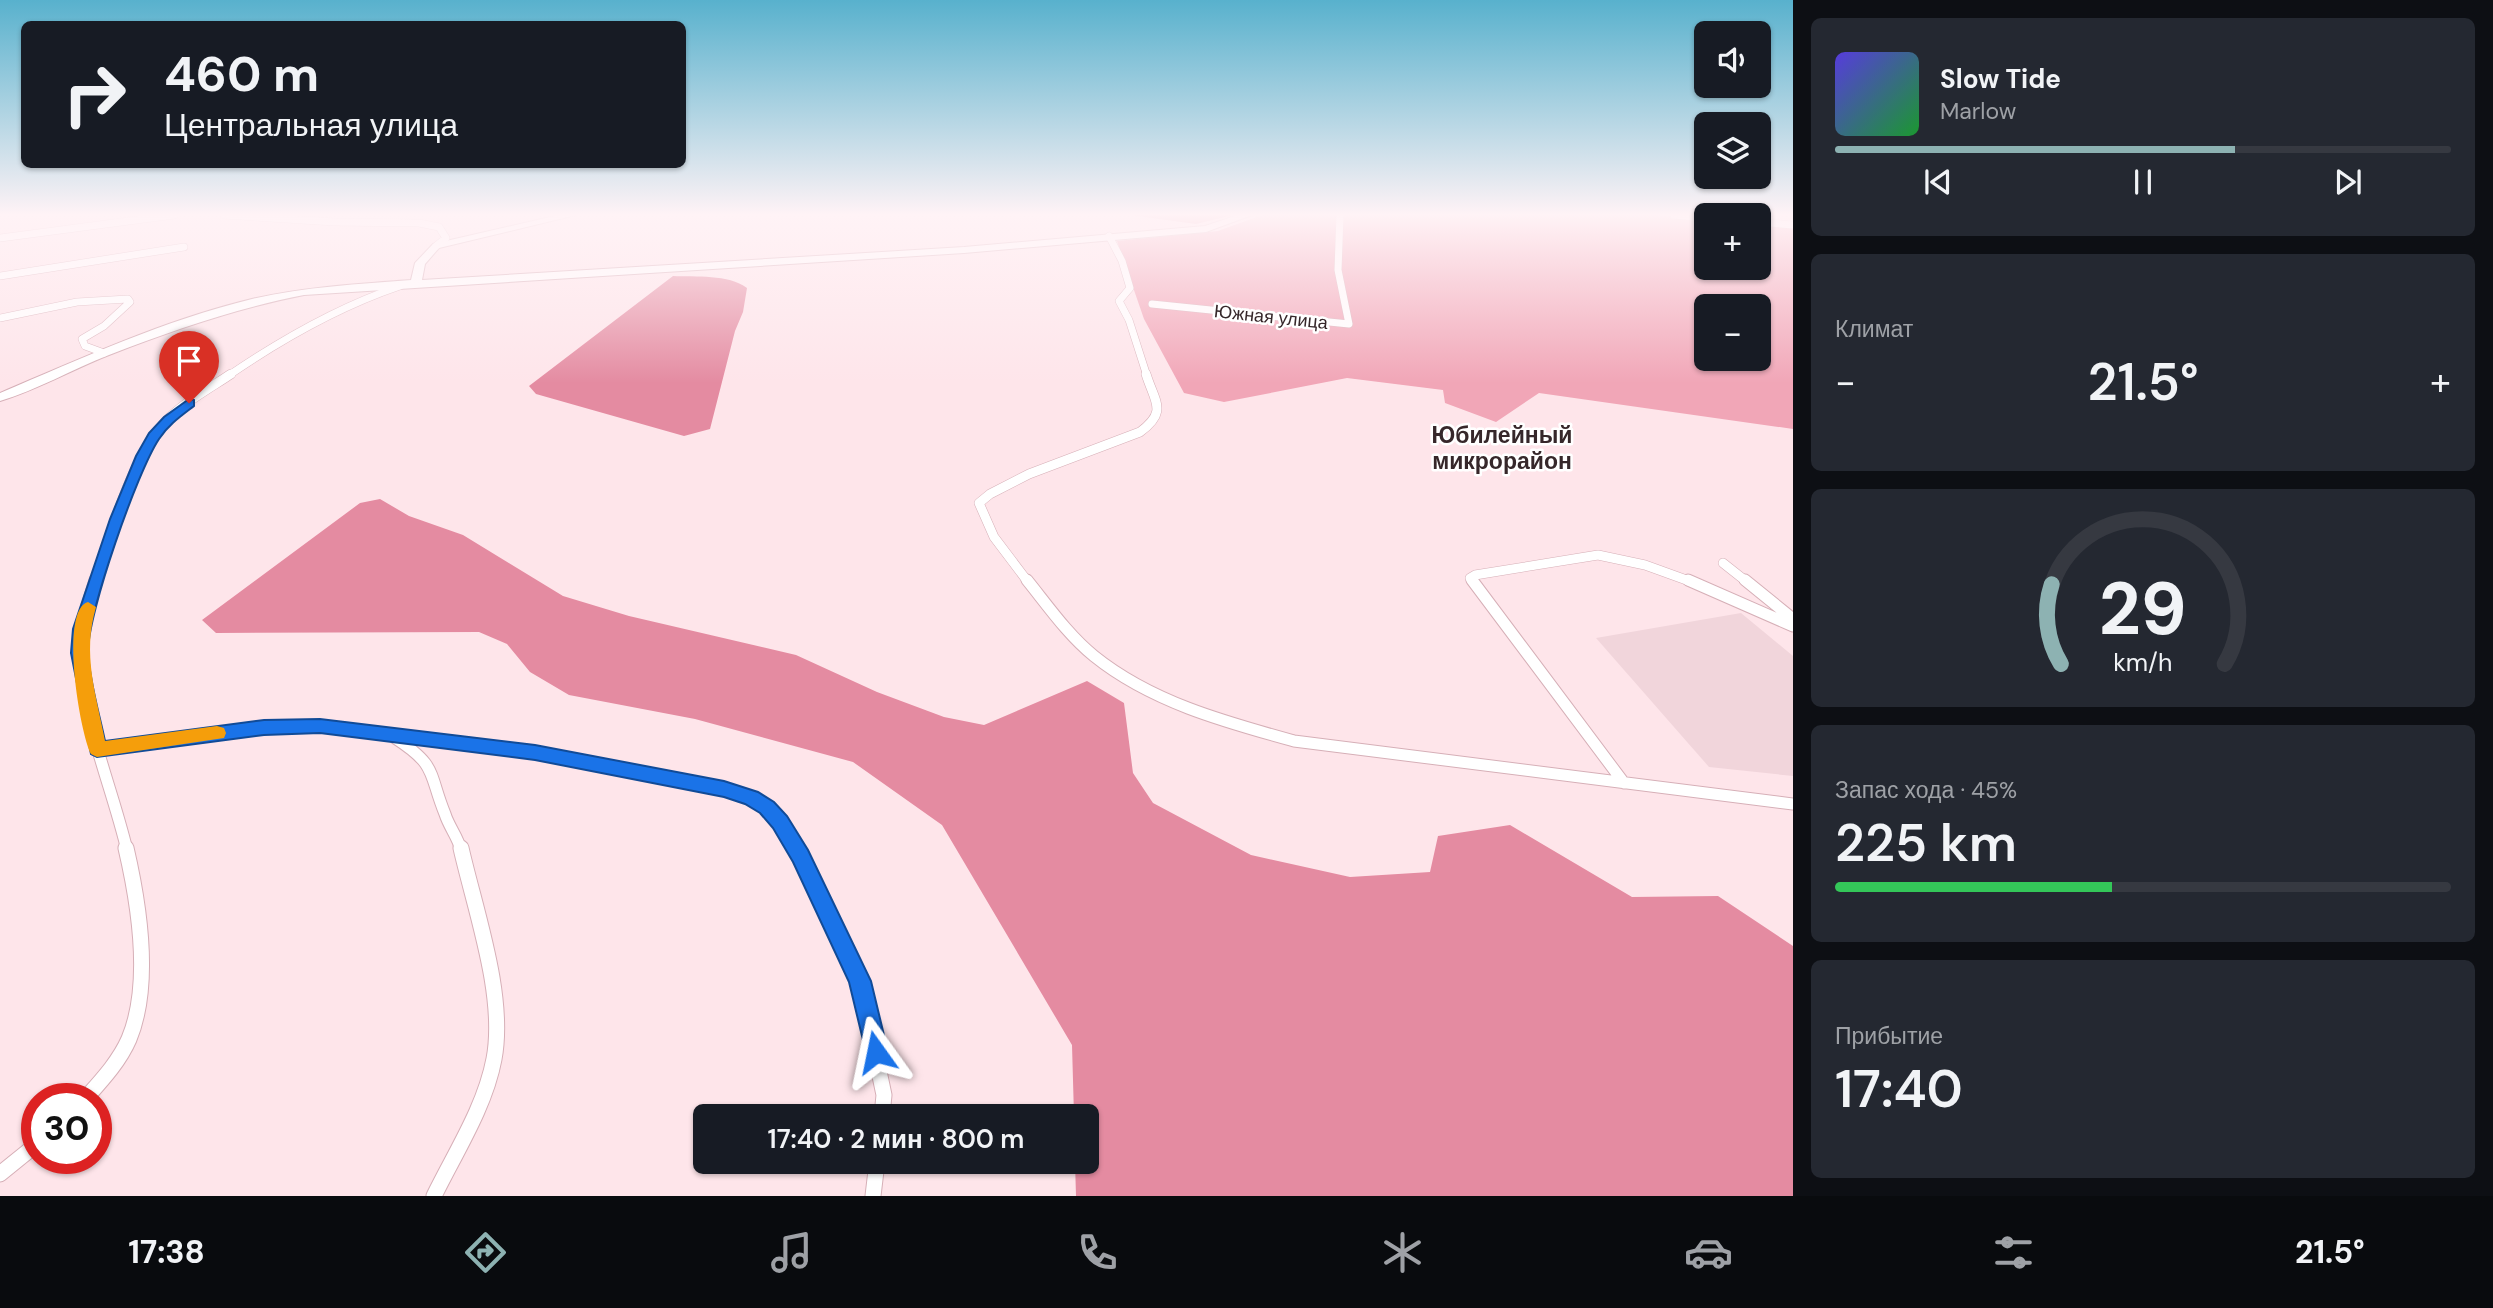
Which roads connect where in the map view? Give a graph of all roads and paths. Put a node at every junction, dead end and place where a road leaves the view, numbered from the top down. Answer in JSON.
{"nodes":[{"id":1,"x":33,"y":271,"type":"edge"},
{"id":2,"x":418,"y":271,"type":"edge"},
{"id":3,"x":615,"y":271,"type":"edge"},
{"id":4,"x":1126,"y":271,"type":"edge"},
{"id":5,"x":1339,"y":271,"type":"edge"},
{"id":6,"x":0,"y":276,"type":"edge"},
{"id":7,"x":414,"y":283,"type":"junction"},
{"id":8,"x":1152,"y":304,"type":"dead end"},
{"id":9,"x":0,"y":318,"type":"edge"},
{"id":10,"x":104,"y":353,"type":"junction"},
{"id":11,"x":0,"y":397,"type":"edge"},
{"id":12,"x":1723,"y":563,"type":"dead end"},
{"id":13,"x":1793,"y":619,"type":"edge"},
{"id":14,"x":1793,"y":626,"type":"edge"},
{"id":15,"x":393,"y":736,"type":"junction"},
{"id":16,"x":97,"y":749,"type":"junction"},
{"id":17,"x":1624,"y":783,"type":"junction"},
{"id":18,"x":1793,"y":804,"type":"edge"},
{"id":19,"x":100,"y":1083,"type":"edge"},
{"id":20,"x":883,"y":1104,"type":"edge"},
{"id":21,"x":21,"y":1157,"type":"edge"},
{"id":22,"x":0,"y":1174,"type":"edge"},
{"id":23,"x":876,"y":1174,"type":"edge"},
{"id":24,"x":434,"y":1196,"type":"edge"},
{"id":25,"x":873,"y":1196,"type":"edge"}],
"edges":[{"from":1,"to":6,"type":"street"},
{"from":2,"to":7,"type":"street"},
{"from":3,"to":7,"type":"street"},
{"from":4,"to":17,"type":"street"},
{"from":5,"to":8,"type":"street","name":"Южная улица"},
{"from":7,"to":10,"type":"street"},
{"from":7,"to":16,"type":"street"},
{"from":9,"to":10,"type":"street"},
{"from":10,"to":11,"type":"street"},
{"from":12,"to":13,"type":"street"},
{"from":14,"to":17,"type":"street"},
{"from":15,"to":16,"type":"street"},
{"from":15,"to":20,"type":"street"},
{"from":15,"to":24,"type":"street"},
{"from":16,"to":19,"type":"street"},
{"from":17,"to":18,"type":"street"},
{"from":21,"to":22,"type":"street"},
{"from":23,"to":25,"type":"street"}]}
